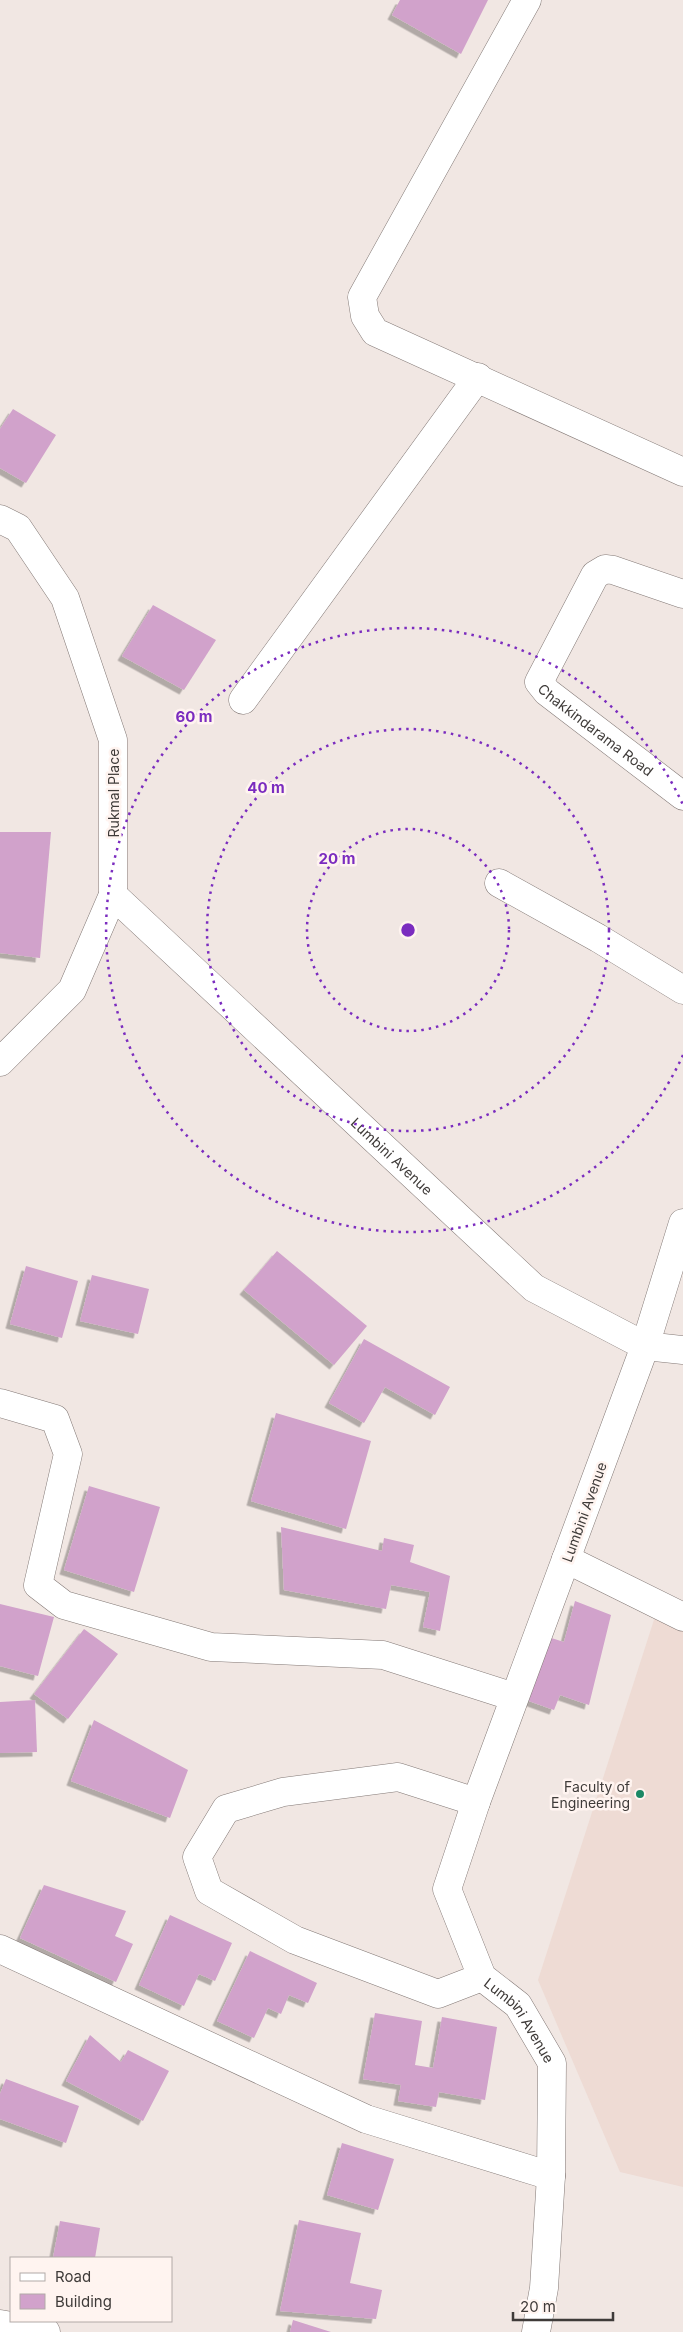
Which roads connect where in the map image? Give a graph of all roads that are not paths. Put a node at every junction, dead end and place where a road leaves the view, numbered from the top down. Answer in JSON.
{"nodes":[{"id":1,"x":527,"y":0,"type":"edge"},
{"id":2,"x":478,"y":377,"type":"junction"},
{"id":3,"x":683,"y":472,"type":"edge"},
{"id":4,"x":0,"y":519,"type":"edge"},
{"id":5,"x":683,"y":594,"type":"edge"},
{"id":6,"x":243,"y":700,"type":"dead end"},
{"id":7,"x":683,"y":796,"type":"edge"},
{"id":8,"x":499,"y":883,"type":"dead end"},
{"id":9,"x":112,"y":895,"type":"junction"},
{"id":10,"x":683,"y":990,"type":"edge"},
{"id":11,"x":0,"y":1062,"type":"edge"},
{"id":12,"x":683,"y":1223,"type":"edge"},
{"id":13,"x":645,"y":1346,"type":"junction"},
{"id":14,"x":683,"y":1350,"type":"edge"},
{"id":15,"x":0,"y":1404,"type":"edge"},
{"id":16,"x":566,"y":1560,"type":"junction"},
{"id":17,"x":683,"y":1617,"type":"edge"},
{"id":18,"x":514,"y":1697,"type":"junction"},
{"id":19,"x":476,"y":1802,"type":"junction"},
{"id":20,"x":0,"y":1949,"type":"edge"},
{"id":21,"x":482,"y":1977,"type":"junction"},
{"id":22,"x":551,"y":2176,"type":"junction"},
{"id":23,"x":0,"y":2324,"type":"edge"},
{"id":24,"x":46,"y":2332,"type":"edge"},
{"id":25,"x":536,"y":2332,"type":"edge"}],
"edges":[{"from":1,"to":2,"type":"street"},
{"from":2,"to":3,"type":"street"},
{"from":2,"to":6,"type":"street"},
{"from":4,"to":9,"type":"street","name":"Rukmal Place"},
{"from":5,"to":7,"type":"street","name":"Chakkindarama Road"},
{"from":8,"to":10,"type":"street"},
{"from":9,"to":11,"type":"street","name":"Rukmal Place"},
{"from":9,"to":13,"type":"street","name":"Lumbini Avenue"},
{"from":12,"to":13,"type":"street"},
{"from":13,"to":14,"type":"street"},
{"from":13,"to":16,"type":"street","name":"Lumbini Avenue"},
{"from":15,"to":18,"type":"street"},
{"from":16,"to":17,"type":"street"},
{"from":16,"to":18,"type":"street","name":"Lumbini Avenue"},
{"from":18,"to":19,"type":"street","name":"Lumbini Avenue"},
{"from":19,"to":21,"type":"street","name":"Lumbini Avenue"},
{"from":19,"to":21,"type":"street"},
{"from":20,"to":22,"type":"street"},
{"from":21,"to":22,"type":"street","name":"Lumbini Avenue"},
{"from":22,"to":25,"type":"street","name":"Lumbini Avenue"},
{"from":23,"to":24,"type":"street"}]}
